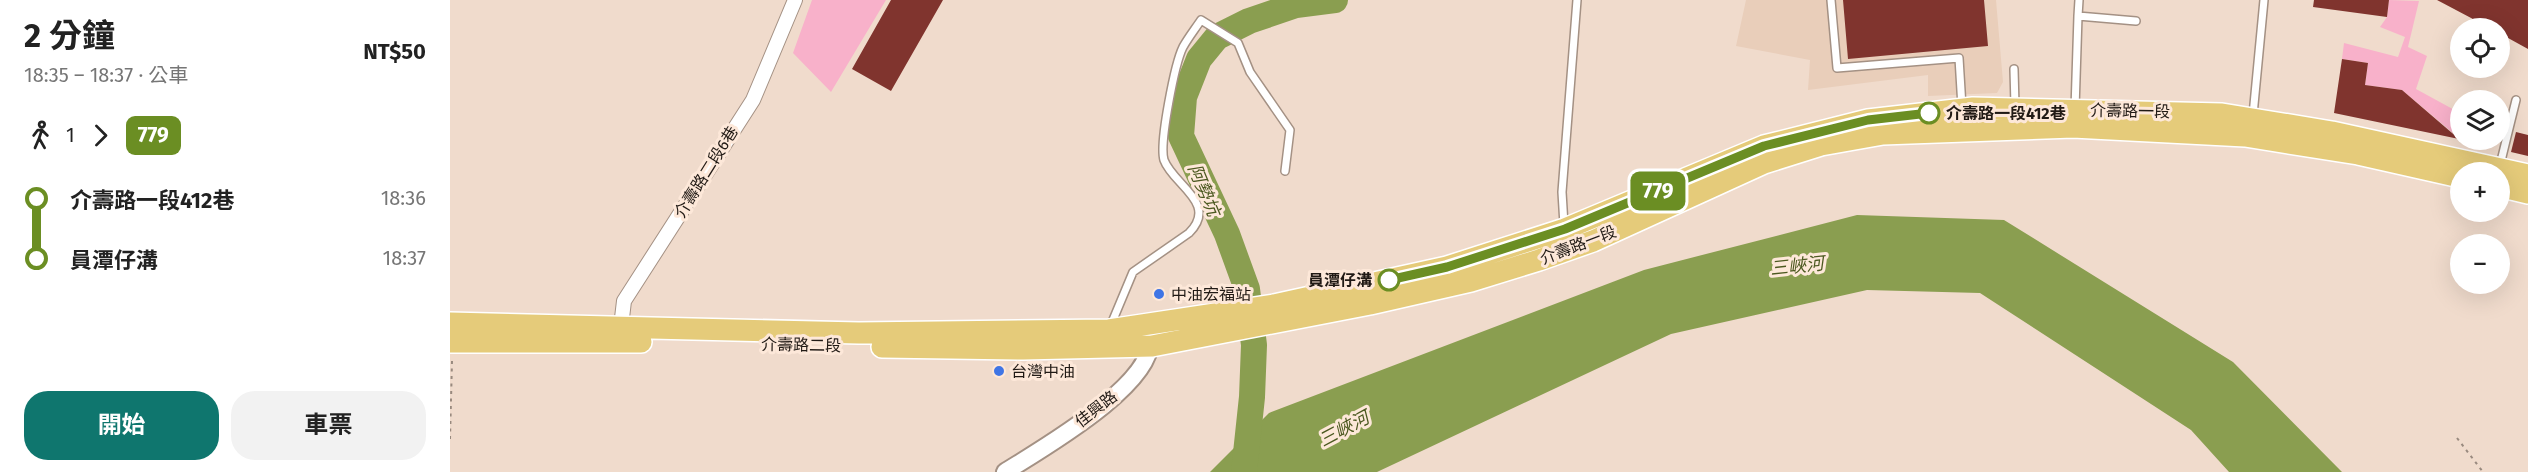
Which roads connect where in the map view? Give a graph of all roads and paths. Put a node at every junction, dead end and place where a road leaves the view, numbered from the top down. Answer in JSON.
{"nodes":[{"id":1,"x":795,"y":0,"type":"edge"},
{"id":2,"x":1577,"y":0,"type":"edge"},
{"id":3,"x":1831,"y":0,"type":"edge"},
{"id":4,"x":2079,"y":0,"type":"edge"},
{"id":5,"x":2265,"y":0,"type":"edge"},
{"id":6,"x":2078,"y":16,"type":"junction"},
{"id":7,"x":2136,"y":21,"type":"dead end"},
{"id":8,"x":2014,"y":69,"type":"dead end"},
{"id":9,"x":2516,"y":100,"type":"dead end"},
{"id":10,"x":1962,"y":109,"type":"junction"},
{"id":11,"x":2015,"y":109,"type":"junction"},
{"id":12,"x":2074,"y":118,"type":"junction"},
{"id":13,"x":2253,"y":118,"type":"junction"},
{"id":14,"x":2502,"y":162,"type":"edge"},
{"id":15,"x":2450,"y":165,"type":"edge"},
{"id":16,"x":1285,"y":171,"type":"dead end"},
{"id":17,"x":2450,"y":175,"type":"edge"},
{"id":18,"x":2528,"y":175,"type":"edge"},
{"id":19,"x":2510,"y":176,"type":"edge"},
{"id":20,"x":2510,"y":183,"type":"edge"},
{"id":21,"x":2528,"y":193,"type":"edge"},
{"id":22,"x":1568,"y":239,"type":"junction"},
{"id":23,"x":1275,"y":314,"type":"junction"},
{"id":24,"x":1146,"y":323,"type":"junction"},
{"id":25,"x":1109,"y":330,"type":"junction"},
{"id":26,"x":620,"y":334,"type":"junction"},
{"id":27,"x":451,"y":336,"type":"edge"},
{"id":28,"x":1152,"y":346,"type":"junction"},
{"id":29,"x":2457,"y":438,"type":"dead end"},
{"id":30,"x":450,"y":439,"type":"edge"},
{"id":31,"x":1005,"y":472,"type":"edge"},
{"id":32,"x":2483,"y":472,"type":"edge"}],
"edges":[{"from":1,"to":26,"type":"street","name":"介壽路二段6巷"},
{"from":2,"to":22,"type":"lane"},
{"from":3,"to":10,"type":"lane"},
{"from":4,"to":6,"type":"lane"},
{"from":5,"to":13,"type":"lane"},
{"from":6,"to":7,"type":"lane"},
{"from":6,"to":12,"type":"lane"},
{"from":8,"to":11,"type":"lane"},
{"from":9,"to":14,"type":"lane"},
{"from":10,"to":11,"type":"main road","name":"介壽路一段"},
{"from":10,"to":22,"type":"main road","name":"介壽路一段"},
{"from":11,"to":12,"type":"main road","name":"介壽路一段"},
{"from":12,"to":13,"type":"main road","name":"介壽路一段"},
{"from":12,"to":17,"type":"main road","name":"介壽路一段"},
{"from":12,"to":22,"type":"main road","name":"介壽路一段"},
{"from":13,"to":15,"type":"main road","name":"介壽路一段"},
{"from":16,"to":25,"type":"lane"},
{"from":18,"to":19,"type":"main road","name":"介壽路一段"},
{"from":20,"to":21,"type":"main road","name":"介壽路一段"},
{"from":22,"to":23,"type":"main road","name":"介壽路一段"},
{"from":23,"to":24,"type":"main road","name":"介壽路一段"},
{"from":23,"to":28,"type":"main road","name":"介壽路一段"},
{"from":24,"to":25,"type":"main road","name":"介壽路二段"},
{"from":24,"to":28,"type":"street"},
{"from":25,"to":26,"type":"main road","name":"介壽路二段"},
{"from":26,"to":27,"type":"main road","name":"介壽路二段"},
{"from":26,"to":28,"type":"main road","name":"介壽路二段"},
{"from":27,"to":30,"type":"path"},
{"from":28,"to":31,"type":"street","name":"佳興路"},
{"from":29,"to":32,"type":"path"}]}
